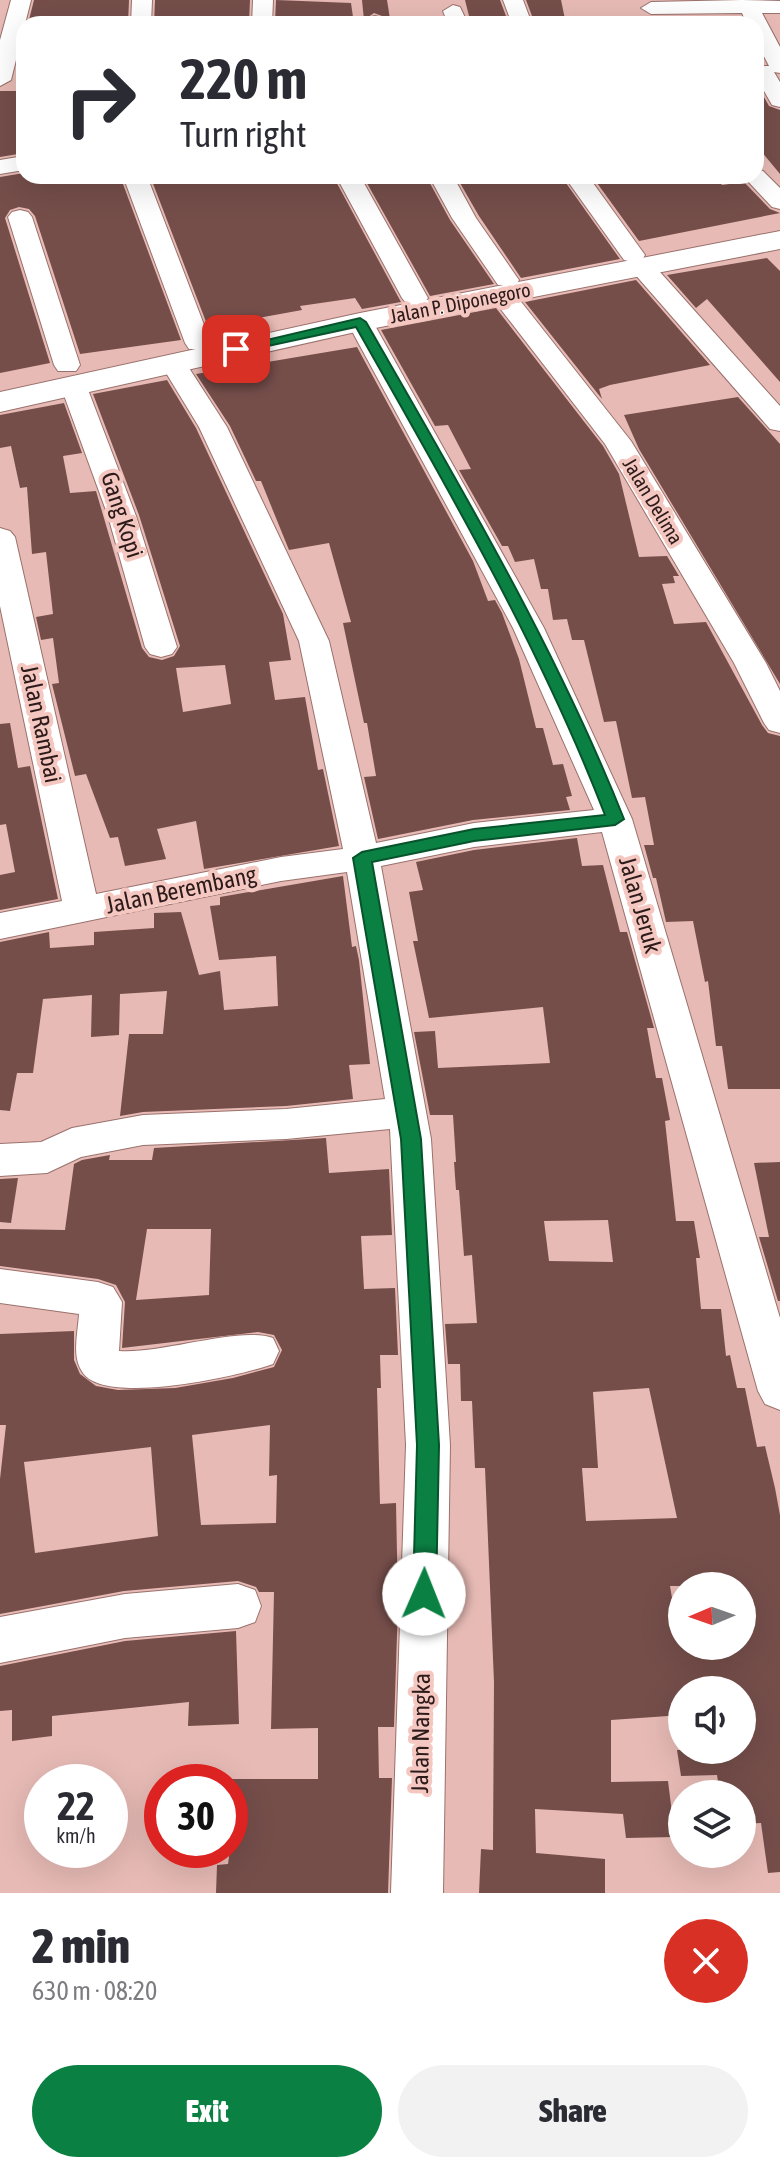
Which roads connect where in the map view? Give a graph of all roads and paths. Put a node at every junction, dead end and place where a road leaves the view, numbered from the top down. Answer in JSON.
{"nodes":[{"id":1,"x":752,"y":4,"type":"edge"},
{"id":2,"x":780,"y":7,"type":"edge"},
{"id":3,"x":652,"y":11,"type":"edge"},
{"id":4,"x":16,"y":19,"type":"edge"},
{"id":5,"x":764,"y":48,"type":"edge"},
{"id":6,"x":770,"y":70,"type":"edge"},
{"id":7,"x":0,"y":80,"type":"edge"},
{"id":8,"x":780,"y":100,"type":"edge"},
{"id":9,"x":138,"y":184,"type":"edge"},
{"id":10,"x":352,"y":184,"type":"edge"},
{"id":11,"x":445,"y":184,"type":"edge"},
{"id":12,"x":582,"y":184,"type":"edge"},
{"id":13,"x":763,"y":184,"type":"edge"},
{"id":14,"x":780,"y":202,"type":"edge"},
{"id":15,"x":20,"y":217,"type":"dead end"},
{"id":16,"x":780,"y":226,"type":"edge"},
{"id":17,"x":780,"y":240,"type":"edge"},
{"id":18,"x":637,"y":261,"type":"junction"},
{"id":19,"x":504,"y":287,"type":"junction"},
{"id":20,"x":415,"y":298,"type":"junction"},
{"id":21,"x":360,"y":322,"type":"junction"},
{"id":22,"x":198,"y":343,"type":"junction"},
{"id":23,"x":173,"y":363,"type":"junction"},
{"id":24,"x":71,"y":376,"type":"junction"},
{"id":25,"x":0,"y":385,"type":"edge"},
{"id":26,"x":0,"y":402,"type":"edge"},
{"id":27,"x":780,"y":423,"type":"edge"},
{"id":28,"x":0,"y":537,"type":"edge"},
{"id":29,"x":161,"y":647,"type":"dead end"},
{"id":30,"x":780,"y":723,"type":"edge"},
{"id":31,"x":615,"y":819,"type":"junction"},
{"id":32,"x":362,"y":858,"type":"junction"},
{"id":33,"x":82,"y":911,"type":"junction"},
{"id":34,"x":0,"y":926,"type":"edge"},
{"id":35,"x":406,"y":1112,"type":"junction"},
{"id":36,"x":0,"y":1160,"type":"edge"},
{"id":37,"x":0,"y":1286,"type":"edge"},
{"id":38,"x":258,"y":1351,"type":"dead end"},
{"id":39,"x":780,"y":1391,"type":"edge"},
{"id":40,"x":238,"y":1606,"type":"dead end"},
{"id":41,"x":0,"y":1640,"type":"edge"},
{"id":42,"x":417,"y":1893,"type":"edge"}],
"edges":[{"from":1,"to":2,"type":"street"},
{"from":1,"to":3,"type":"street"},
{"from":4,"to":7,"type":"street"},
{"from":5,"to":6,"type":"street"},
{"from":6,"to":8,"type":"street"},
{"from":9,"to":22,"type":"street"},
{"from":10,"to":20,"type":"street"},
{"from":11,"to":19,"type":"street","name":"Jalan Delima"},
{"from":12,"to":18,"type":"street"},
{"from":13,"to":14,"type":"street"},
{"from":15,"to":24,"type":"street","name":"Gang Kopi"},
{"from":16,"to":18,"type":"main road"},
{"from":17,"to":18,"type":"main road","name":"Jalan P. Diponegoro"},
{"from":18,"to":19,"type":"main road","name":"Jalan P. Diponegoro"},
{"from":18,"to":27,"type":"street"},
{"from":19,"to":20,"type":"main road"},
{"from":19,"to":21,"type":"main road","name":"Jalan P. Diponegoro"},
{"from":19,"to":30,"type":"street","name":"Jalan Delima"},
{"from":20,"to":22,"type":"main road"},
{"from":21,"to":23,"type":"main road","name":"Jalan P. Diponegoro"},
{"from":21,"to":31,"type":"street","name":"Jalan Jeruk"},
{"from":22,"to":24,"type":"main road"},
{"from":23,"to":24,"type":"main road","name":"Jalan P. Diponegoro"},
{"from":23,"to":32,"type":"street","name":"Jalan Nangka"},
{"from":24,"to":25,"type":"main road"},
{"from":24,"to":26,"type":"main road","name":"Jalan P. Diponegoro"},
{"from":24,"to":29,"type":"street","name":"Gang Kopi"},
{"from":28,"to":33,"type":"street","name":"Jalan Rambai"},
{"from":31,"to":32,"type":"street","name":"Jalan Berembang"},
{"from":31,"to":39,"type":"street","name":"Jalan Jeruk"},
{"from":32,"to":33,"type":"street","name":"Jalan Berembang"},
{"from":32,"to":35,"type":"street","name":"Jalan Nangka"},
{"from":33,"to":34,"type":"street","name":"Jalan Berembang"},
{"from":35,"to":36,"type":"street"},
{"from":35,"to":42,"type":"street","name":"Jalan Nangka"},
{"from":37,"to":38,"type":"street"},
{"from":40,"to":41,"type":"street"}]}
